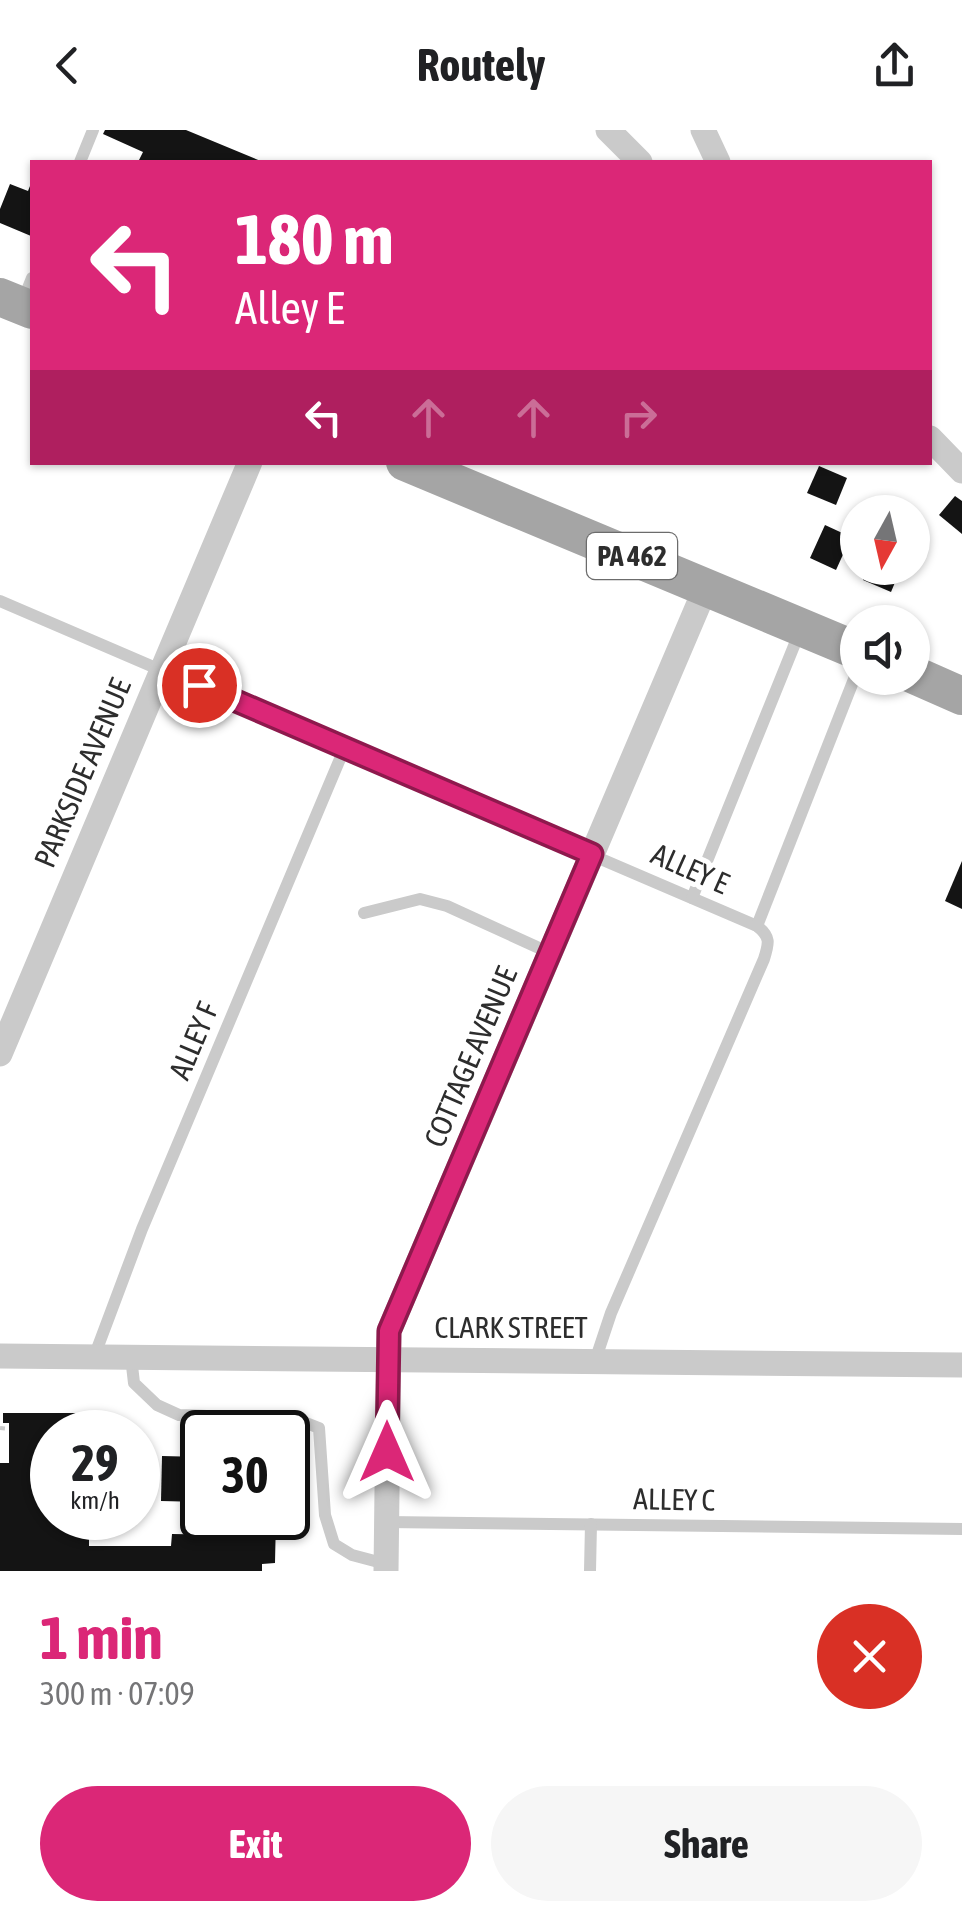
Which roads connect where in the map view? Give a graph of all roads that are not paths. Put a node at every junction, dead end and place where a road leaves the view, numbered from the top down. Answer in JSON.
{"nodes":[{"id":1,"x":93,"y":130,"type":"edge"},
{"id":2,"x":608,"y":130,"type":"edge"},
{"id":3,"x":703,"y":130,"type":"edge"},
{"id":4,"x":81,"y":160,"type":"edge"},
{"id":5,"x":638,"y":160,"type":"edge"},
{"id":6,"x":717,"y":160,"type":"edge"},
{"id":7,"x":932,"y":440,"type":"edge"},
{"id":8,"x":249,"y":465,"type":"edge"},
{"id":9,"x":412,"y":465,"type":"edge"},
{"id":10,"x":962,"y":470,"type":"edge"},
{"id":11,"x":706,"y":587,"type":"junction"},
{"id":12,"x":0,"y":600,"type":"edge"},
{"id":13,"x":802,"y":627,"type":"junction"},
{"id":14,"x":840,"y":643,"type":"edge"},
{"id":15,"x":162,"y":670,"type":"junction"},
{"id":16,"x":930,"y":682,"type":"edge"},
{"id":17,"x":848,"y":695,"type":"edge"},
{"id":18,"x":962,"y":696,"type":"edge"},
{"id":19,"x":345,"y":746,"type":"junction"},
{"id":20,"x":592,"y":854,"type":"junction"},
{"id":21,"x":692,"y":898,"type":"junction"},
{"id":22,"x":364,"y":913,"type":"dead end"},
{"id":23,"x":756,"y":926,"type":"junction"},
{"id":24,"x":550,"y":954,"type":"junction"},
{"id":25,"x":0,"y":1054,"type":"edge"},
{"id":26,"x":0,"y":1356,"type":"edge"},
{"id":27,"x":94,"y":1357,"type":"junction"},
{"id":28,"x":131,"y":1357,"type":"junction"},
{"id":29,"x":387,"y":1360,"type":"junction"},
{"id":30,"x":594,"y":1361,"type":"junction"},
{"id":31,"x":962,"y":1365,"type":"edge"},
{"id":32,"x":386,"y":1522,"type":"junction"},
{"id":33,"x":591,"y":1524,"type":"junction"},
{"id":34,"x":962,"y":1529,"type":"edge"},
{"id":35,"x":386,"y":1568,"type":"edge"},
{"id":36,"x":590,"y":1571,"type":"edge"}],
"edges":[{"from":1,"to":4,"type":"lane"},
{"from":2,"to":5,"type":"street"},
{"from":3,"to":6,"type":"street"},
{"from":7,"to":10,"type":"street"},
{"from":8,"to":15,"type":"street","name":"PARKSIDE AVENUE"},
{"from":9,"to":11,"type":"main road","number":"PA 462"},
{"from":11,"to":13,"type":"main road","number":"PA 462"},
{"from":11,"to":20,"type":"street","name":"COTTAGE AVENUE"},
{"from":12,"to":15,"type":"lane","name":"ALLEY E"},
{"from":13,"to":14,"type":"main road","number":"PA 462"},
{"from":13,"to":21,"type":"lane"},
{"from":15,"to":19,"type":"lane","name":"ALLEY E"},
{"from":15,"to":25,"type":"street","name":"PARKSIDE AVENUE"},
{"from":16,"to":18,"type":"main road"},
{"from":17,"to":23,"type":"lane"},
{"from":19,"to":20,"type":"lane","name":"ALLEY E"},
{"from":19,"to":27,"type":"lane","name":"ALLEY F"},
{"from":20,"to":21,"type":"lane","name":"ALLEY E"},
{"from":20,"to":24,"type":"street","name":"COTTAGE AVENUE"},
{"from":21,"to":23,"type":"lane","name":"ALLEY E"},
{"from":22,"to":24,"type":"lane"},
{"from":23,"to":30,"type":"lane","name":"ALLEY E"},
{"from":24,"to":29,"type":"street","name":"COTTAGE AVENUE"},
{"from":26,"to":27,"type":"street","name":"CLARK STREET"},
{"from":27,"to":28,"type":"street","name":"CLARK STREET"},
{"from":28,"to":29,"type":"street","name":"CLARK STREET"},
{"from":28,"to":35,"type":"lane"},
{"from":29,"to":30,"type":"street","name":"CLARK STREET"},
{"from":29,"to":32,"type":"street","name":"COTTAGE AVENUE"},
{"from":30,"to":31,"type":"street","name":"CLARK STREET"},
{"from":32,"to":33,"type":"lane","name":"ALLEY C"},
{"from":32,"to":35,"type":"street","name":"COTTAGE AVENUE"},
{"from":33,"to":34,"type":"lane","name":"ALLEY C"},
{"from":33,"to":36,"type":"lane"}]}
